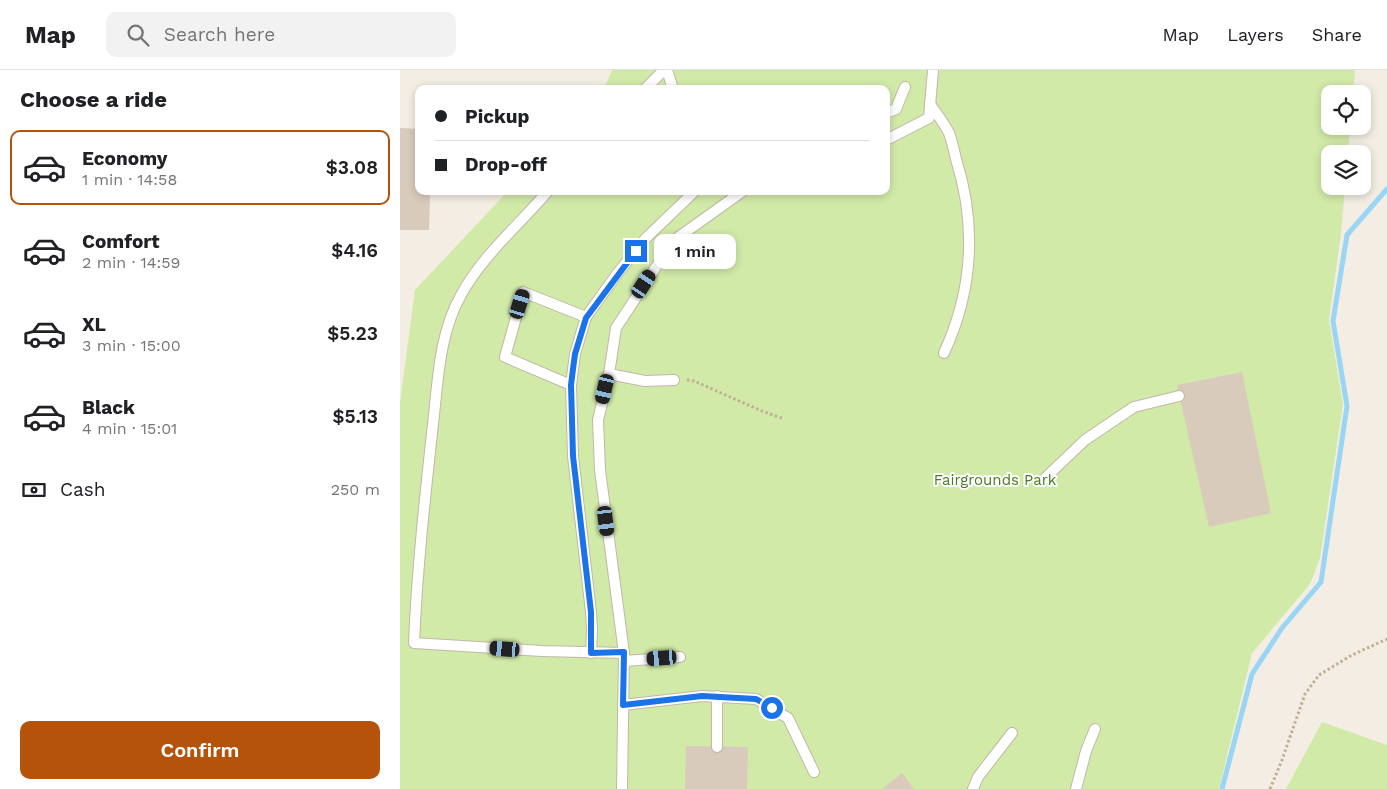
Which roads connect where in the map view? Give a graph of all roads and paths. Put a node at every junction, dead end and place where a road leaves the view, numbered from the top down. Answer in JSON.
{"nodes":[{"id":1,"x":665,"y":70,"type":"edge"},
{"id":2,"x":933,"y":70,"type":"edge"},
{"id":3,"x":649,"y":85,"type":"edge"},
{"id":4,"x":671,"y":85,"type":"edge"},
{"id":5,"x":905,"y":87,"type":"dead end"},
{"id":6,"x":930,"y":104,"type":"junction"},
{"id":7,"x":890,"y":111,"type":"edge"},
{"id":8,"x":890,"y":138,"type":"edge"},
{"id":9,"x":544,"y":195,"type":"edge"},
{"id":10,"x":691,"y":195,"type":"edge"},
{"id":11,"x":737,"y":195,"type":"edge"},
{"id":12,"x":586,"y":318,"type":"junction"},
{"id":13,"x":944,"y":353,"type":"dead end"},
{"id":14,"x":609,"y":374,"type":"junction"},
{"id":15,"x":674,"y":380,"type":"joint"},
{"id":16,"x":571,"y":385,"type":"junction"},
{"id":17,"x":1179,"y":396,"type":"dead end"},
{"id":18,"x":784,"y":419,"type":"dead end"},
{"id":19,"x":1043,"y":480,"type":"dead end"},
{"id":20,"x":1387,"y":639,"type":"edge"},
{"id":21,"x":591,"y":653,"type":"junction"},
{"id":22,"x":624,"y":657,"type":"junction"},
{"id":23,"x":680,"y":657,"type":"dead end"},
{"id":24,"x":717,"y":696,"type":"junction"},
{"id":25,"x":623,"y":705,"type":"junction"},
{"id":26,"x":1095,"y":729,"type":"dead end"},
{"id":27,"x":1012,"y":733,"type":"dead end"},
{"id":28,"x":717,"y":746,"type":"dead end"},
{"id":29,"x":814,"y":772,"type":"dead end"},
{"id":30,"x":972,"y":788,"type":"edge"},
{"id":31,"x":622,"y":789,"type":"edge"},
{"id":32,"x":1076,"y":789,"type":"edge"},
{"id":33,"x":1270,"y":789,"type":"edge"}],
"edges":[{"from":1,"to":3,"type":"lane"},
{"from":1,"to":4,"type":"lane"},
{"from":2,"to":6,"type":"lane"},
{"from":5,"to":7,"type":"lane"},
{"from":6,"to":8,"type":"lane"},
{"from":6,"to":13,"type":"lane"},
{"from":9,"to":21,"type":"lane"},
{"from":10,"to":12,"type":"lane"},
{"from":11,"to":14,"type":"lane"},
{"from":12,"to":16,"type":"lane"},
{"from":12,"to":16,"type":"lane"},
{"from":14,"to":15,"type":"lane"},
{"from":14,"to":22,"type":"lane"},
{"from":15,"to":18,"type":"path"},
{"from":16,"to":21,"type":"lane"},
{"from":17,"to":19,"type":"lane"},
{"from":20,"to":33,"type":"path"},
{"from":21,"to":22,"type":"lane"},
{"from":22,"to":23,"type":"lane"},
{"from":22,"to":25,"type":"lane"},
{"from":24,"to":25,"type":"lane"},
{"from":24,"to":28,"type":"lane"},
{"from":24,"to":29,"type":"lane"},
{"from":25,"to":31,"type":"lane"},
{"from":26,"to":32,"type":"lane"},
{"from":27,"to":30,"type":"lane"}]}
